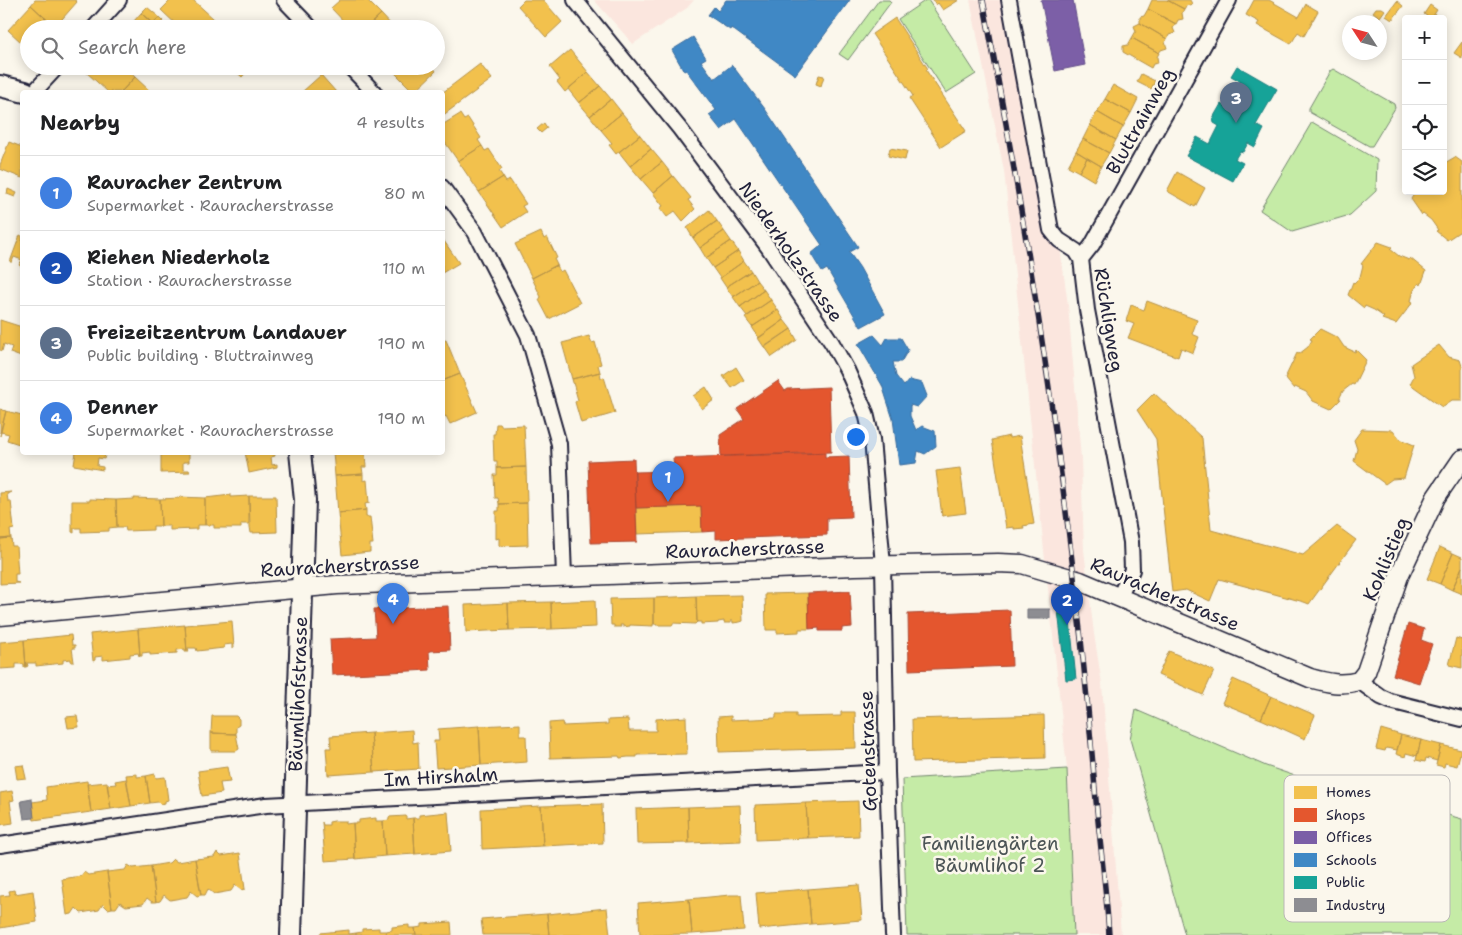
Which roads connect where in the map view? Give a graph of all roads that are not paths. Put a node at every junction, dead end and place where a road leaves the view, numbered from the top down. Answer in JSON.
{"nodes":[{"id":1,"x":119,"y":0,"type":"edge"},
{"id":2,"x":284,"y":0,"type":"edge"},
{"id":3,"x":575,"y":0,"type":"edge"},
{"id":4,"x":1009,"y":0,"type":"edge"},
{"id":5,"x":1229,"y":0,"type":"edge"},
{"id":6,"x":101,"y":20,"type":"edge"},
{"id":7,"x":303,"y":20,"type":"edge"},
{"id":8,"x":50,"y":75,"type":"edge"},
{"id":9,"x":357,"y":75,"type":"edge"},
{"id":10,"x":0,"y":86,"type":"edge"},
{"id":11,"x":36,"y":90,"type":"edge"},
{"id":12,"x":372,"y":90,"type":"edge"},
{"id":13,"x":20,"y":91,"type":"edge"},
{"id":14,"x":445,"y":191,"type":"edge"},
{"id":15,"x":1081,"y":259,"type":"junction"},
{"id":16,"x":300,"y":455,"type":"edge"},
{"id":17,"x":1462,"y":459,"type":"edge"},
{"id":18,"x":883,"y":566,"type":"junction"},
{"id":19,"x":564,"y":576,"type":"junction"},
{"id":20,"x":302,"y":587,"type":"junction"},
{"id":21,"x":1119,"y":597,"type":"junction"},
{"id":22,"x":0,"y":616,"type":"edge"},
{"id":23,"x":1359,"y":682,"type":"junction"},
{"id":24,"x":1462,"y":720,"type":"edge"},
{"id":25,"x":887,"y":772,"type":"junction"},
{"id":26,"x":294,"y":803,"type":"junction"},
{"id":27,"x":0,"y":845,"type":"edge"},
{"id":28,"x":291,"y":935,"type":"edge"},
{"id":29,"x":893,"y":935,"type":"edge"}],
"edges":[{"from":1,"to":6,"type":"street"},
{"from":2,"to":7,"type":"street"},
{"from":3,"to":18,"type":"street","name":"Niederholzstrasse"},
{"from":4,"to":15,"type":"street","name":"Rüchligweg"},
{"from":5,"to":15,"type":"street","name":"Bluttrainweg"},
{"from":8,"to":11,"type":"street"},
{"from":9,"to":12,"type":"street"},
{"from":10,"to":13,"type":"main road"},
{"from":14,"to":19,"type":"street"},
{"from":15,"to":21,"type":"street","name":"Rüchligweg"},
{"from":16,"to":20,"type":"main road","name":"Bäumlihofstrasse"},
{"from":17,"to":23,"type":"street","name":"Kohlistieg"},
{"from":18,"to":19,"type":"street","name":"Rauracherstrasse"},
{"from":18,"to":21,"type":"street","name":"Rauracherstrasse"},
{"from":18,"to":25,"type":"street","name":"Gotenstrasse"},
{"from":19,"to":20,"type":"street","name":"Rauracherstrasse"},
{"from":20,"to":22,"type":"street","name":"Rauracherstrasse"},
{"from":20,"to":26,"type":"main road","name":"Bäumlihofstrasse"},
{"from":21,"to":23,"type":"street","name":"Rauracherstrasse"},
{"from":23,"to":24,"type":"street"},
{"from":25,"to":26,"type":"street","name":"Im Hirshalm"},
{"from":25,"to":29,"type":"street","name":"Gotenstrasse"},
{"from":26,"to":27,"type":"street","name":"Im Hirshalm"},
{"from":26,"to":28,"type":"main road","name":"Bäumlihofstrasse"}]}
